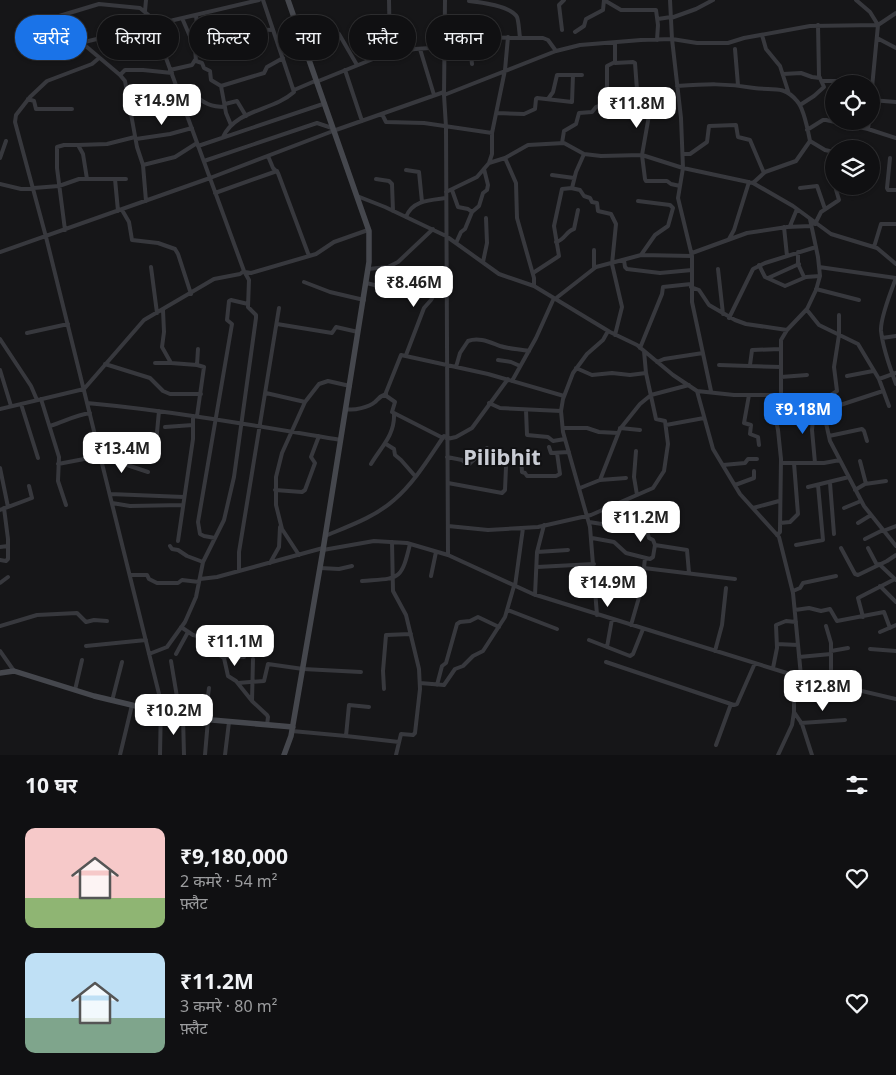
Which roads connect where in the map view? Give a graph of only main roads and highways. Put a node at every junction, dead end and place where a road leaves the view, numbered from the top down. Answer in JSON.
{"nodes":[{"id":1,"x":288,"y":0,"type":"edge"},
{"id":2,"x":0,"y":673,"type":"edge"},
{"id":3,"x":292,"y":729,"type":"junction"},
{"id":4,"x":284,"y":755,"type":"edge"}],
"edges":[{"from":1,"to":3,"type":"main road"},
{"from":2,"to":3,"type":"main road"},
{"from":3,"to":4,"type":"main road"}]}
